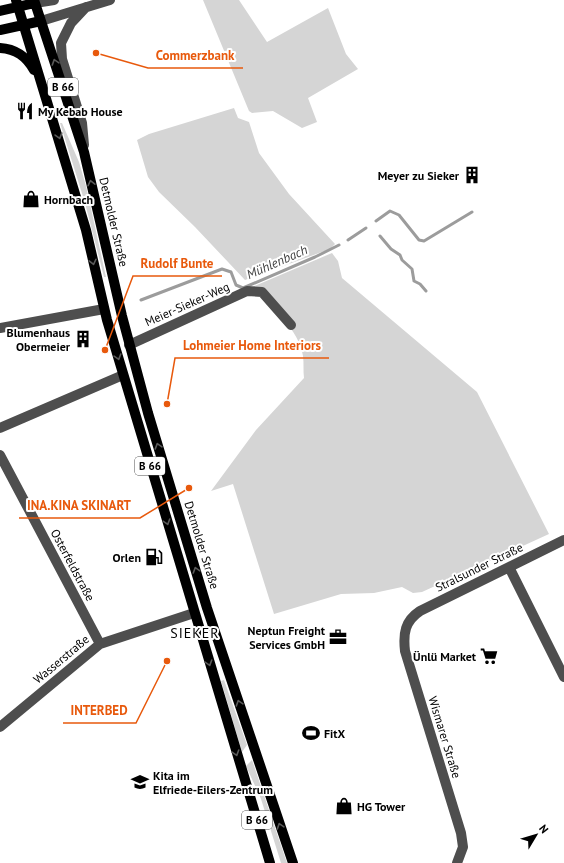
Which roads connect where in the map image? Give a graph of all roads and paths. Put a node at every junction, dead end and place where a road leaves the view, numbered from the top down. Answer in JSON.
{"nodes":[{"id":1,"x":54,"y":0,"type":"edge"},
{"id":2,"x":110,"y":0,"type":"edge"},
{"id":3,"x":35,"y":2,"type":"edge"},
{"id":4,"x":17,"y":3,"type":"edge"},
{"id":5,"x":86,"y":7,"type":"junction"},
{"id":6,"x":0,"y":11,"type":"edge"},
{"id":7,"x":41,"y":21,"type":"junction"},
{"id":8,"x":23,"y":24,"type":"junction"},
{"id":9,"x":0,"y":30,"type":"edge"},
{"id":10,"x":0,"y":48,"type":"edge"},
{"id":11,"x":43,"y":86,"type":"junction"},
{"id":12,"x":84,"y":152,"type":"junction"},
{"id":13,"x":104,"y":309,"type":"junction"},
{"id":14,"x":291,"y":325,"type":"dead end"},
{"id":15,"x":0,"y":328,"type":"edge"},
{"id":16,"x":129,"y":345,"type":"junction"},
{"id":17,"x":123,"y":375,"type":"junction"},
{"id":18,"x":0,"y":428,"type":"edge"},
{"id":19,"x":0,"y":455,"type":"edge"},
{"id":20,"x":564,"y":540,"type":"edge"},
{"id":21,"x":509,"y":568,"type":"junction"},
{"id":22,"x":194,"y":612,"type":"junction"},
{"id":23,"x":408,"y":621,"type":"joint"},
{"id":24,"x":100,"y":644,"type":"junction"},
{"id":25,"x":564,"y":676,"type":"edge"},
{"id":26,"x":0,"y":727,"type":"edge"},
{"id":27,"x":460,"y":862,"type":"edge"},
{"id":28,"x":270,"y":863,"type":"edge"},
{"id":29,"x":293,"y":863,"type":"edge"}],
"edges":[{"from":1,"to":3,"type":"street"},
{"from":2,"to":5,"type":"street"},
{"from":3,"to":4,"type":"main road"},
{"from":3,"to":7,"type":"main road","name":"Detmolder Straße","number":"B 66"},
{"from":4,"to":6,"type":"main road"},
{"from":4,"to":8,"type":"main road","number":"B 66"},
{"from":5,"to":7,"type":"street"},
{"from":5,"to":12,"type":"street"},
{"from":7,"to":8,"type":"main road"},
{"from":12,"to":7,"type":"main road","name":"Detmolder Straße","number":"B 66","one_way":true},
{"from":8,"to":9,"type":"main road"},
{"from":8,"to":11,"type":"main road","number":"B 66"},
{"from":10,"to":11,"type":"main road"},
{"from":11,"to":13,"type":"main road","number":"B 66","one_way":true},
{"from":16,"to":12,"type":"main road","name":"Detmolder Straße","number":"B 66","one_way":true},
{"from":13,"to":15,"type":"street"},
{"from":13,"to":17,"type":"main road","number":"B 66","one_way":true},
{"from":14,"to":16,"type":"street","name":"Meier-Sieker-Weg"},
{"from":29,"to":16,"type":"main road","name":"Detmolder Straße","number":"B 66","one_way":true},
{"from":17,"to":18,"type":"street"},
{"from":17,"to":22,"type":"main road","number":"B 66","one_way":true},
{"from":19,"to":24,"type":"street","name":"Osterfeldstraße"},
{"from":20,"to":21,"type":"street","name":"Stralsunder Straße"},
{"from":21,"to":23,"type":"street","name":"Stralsunder Straße"},
{"from":21,"to":25,"type":"street"},
{"from":22,"to":24,"type":"street","name":"Wasserstraße"},
{"from":22,"to":28,"type":"main road","number":"B 66","one_way":true},
{"from":23,"to":27,"type":"street","name":"Wismarer Straße"},
{"from":24,"to":26,"type":"street","name":"Wasserstraße"}]}
